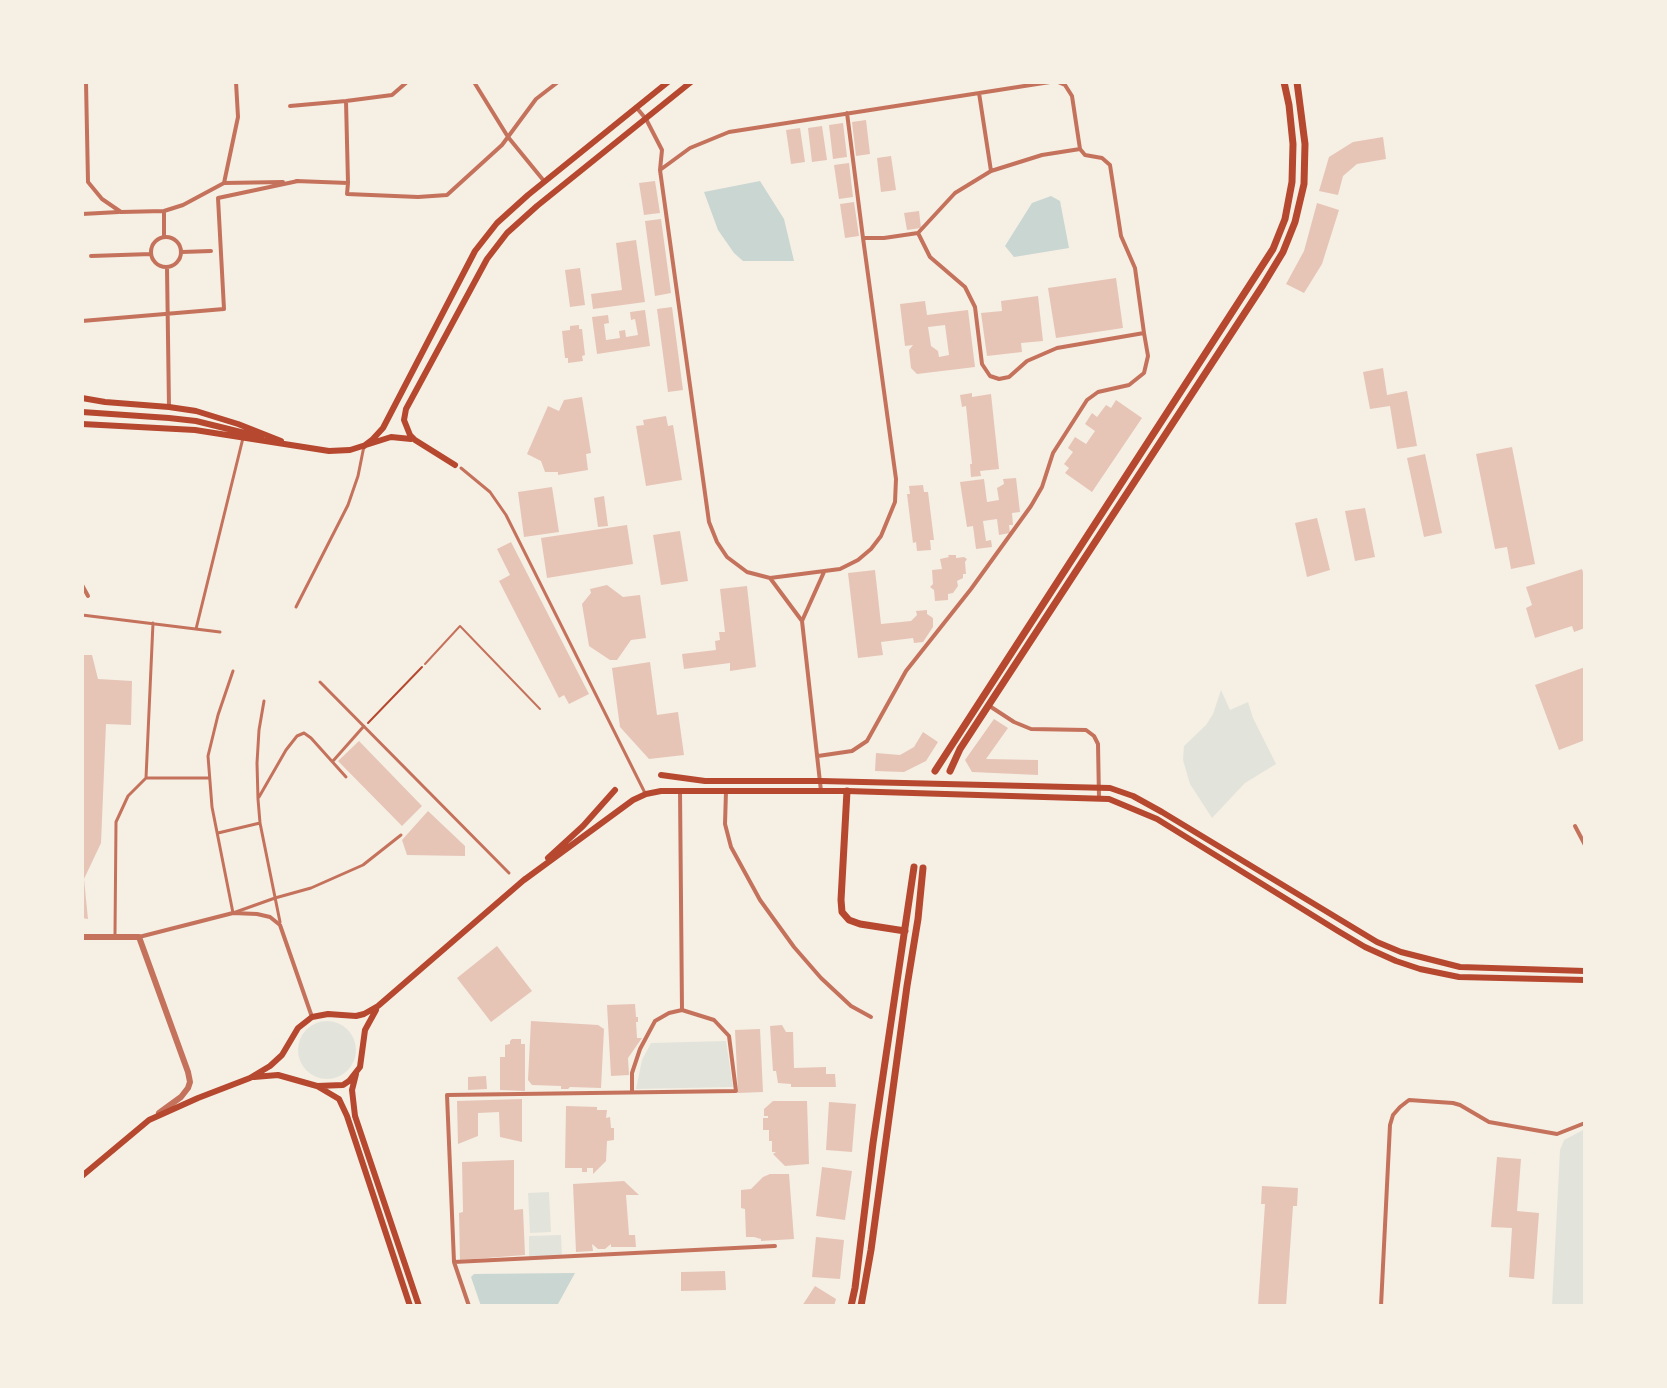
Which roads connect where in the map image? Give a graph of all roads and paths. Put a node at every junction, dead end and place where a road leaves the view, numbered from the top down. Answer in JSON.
{"nodes":[{"id":1,"x":86,"y":82,"type":"edge"},
{"id":2,"x":236,"y":82,"type":"edge"},
{"id":3,"x":407,"y":82,"type":"edge"},
{"id":4,"x":474,"y":82,"type":"edge"},
{"id":5,"x":558,"y":82,"type":"edge"},
{"id":6,"x":668,"y":82,"type":"edge"},
{"id":7,"x":691,"y":82,"type":"edge"},
{"id":8,"x":1050,"y":82,"type":"edge"},
{"id":9,"x":1058,"y":82,"type":"edge"},
{"id":10,"x":1284,"y":82,"type":"edge"},
{"id":11,"x":1297,"y":82,"type":"edge"},
{"id":12,"x":979,"y":93,"type":"junction"},
{"id":13,"x":346,"y":101,"type":"junction"},
{"id":14,"x":290,"y":106,"type":"dead end"},
{"id":15,"x":636,"y":107,"type":"junction"},
{"id":16,"x":847,"y":113,"type":"junction"},
{"id":17,"x":646,"y":119,"type":"junction"},
{"id":18,"x":85,"y":132,"type":"edge"},
{"id":19,"x":508,"y":137,"type":"junction"},
{"id":20,"x":1080,"y":149,"type":"junction"},
{"id":21,"x":660,"y":170,"type":"junction"},
{"id":22,"x":991,"y":171,"type":"junction"},
{"id":23,"x":298,"y":181,"type":"junction"},
{"id":24,"x":545,"y":182,"type":"junction"},
{"id":25,"x":224,"y":183,"type":"junction"},
{"id":26,"x":348,"y":183,"type":"junction"},
{"id":27,"x":164,"y":211,"type":"junction"},
{"id":28,"x":121,"y":212,"type":"junction"},
{"id":29,"x":82,"y":214,"type":"edge"},
{"id":30,"x":918,"y":233,"type":"junction"},
{"id":31,"x":164,"y":237,"type":"junction"},
{"id":32,"x":863,"y":238,"type":"junction"},
{"id":33,"x":211,"y":251,"type":"dead end"},
{"id":34,"x":182,"y":252,"type":"junction"},
{"id":35,"x":151,"y":254,"type":"junction"},
{"id":36,"x":91,"y":256,"type":"dead end"},
{"id":37,"x":167,"y":268,"type":"junction"},
{"id":38,"x":168,"y":315,"type":"junction"},
{"id":39,"x":82,"y":321,"type":"edge"},
{"id":40,"x":1144,"y":333,"type":"junction"},
{"id":41,"x":82,"y":398,"type":"edge"},
{"id":42,"x":169,"y":407,"type":"junction"},
{"id":43,"x":82,"y":412,"type":"edge"},
{"id":44,"x":82,"y":424,"type":"edge"},
{"id":45,"x":243,"y":438,"type":"junction"},
{"id":46,"x":415,"y":440,"type":"junction"},
{"id":47,"x":364,"y":446,"type":"junction"},
{"id":48,"x":303,"y":448,"type":"junction"},
{"id":49,"x":458,"y":466,"type":"joint"},
{"id":50,"x":825,"y":571,"type":"junction"},
{"id":51,"x":770,"y":578,"type":"junction"},
{"id":52,"x":82,"y":585,"type":"edge"},
{"id":53,"x":88,"y":596,"type":"dead end"},
{"id":54,"x":296,"y":607,"type":"dead end"},
{"id":55,"x":82,"y":615,"type":"edge"},
{"id":56,"x":802,"y":621,"type":"junction"},
{"id":57,"x":153,"y":623,"type":"junction"},
{"id":58,"x":196,"y":629,"type":"junction"},
{"id":59,"x":220,"y":632,"type":"dead end"},
{"id":60,"x":425,"y":664,"type":"joint"},
{"id":61,"x":233,"y":671,"type":"dead end"},
{"id":62,"x":320,"y":682,"type":"dead end"},
{"id":63,"x":981,"y":699,"type":"junction"},
{"id":64,"x":264,"y":701,"type":"dead end"},
{"id":65,"x":989,"y":705,"type":"junction"},
{"id":66,"x":540,"y":709,"type":"dead end"},
{"id":67,"x":364,"y":726,"type":"junction"},
{"id":68,"x":818,"y":756,"type":"junction"},
{"id":69,"x":333,"y":761,"type":"junction"},
{"id":70,"x":935,"y":771,"type":"dead end"},
{"id":71,"x":950,"y":771,"type":"dead end"},
{"id":72,"x":661,"y":775,"type":"dead end"},
{"id":73,"x":346,"y":777,"type":"dead end"},
{"id":74,"x":146,"y":778,"type":"junction"},
{"id":75,"x":209,"y":778,"type":"junction"},
{"id":76,"x":821,"y":781,"type":"junction"},
{"id":77,"x":1098,"y":787,"type":"junction"},
{"id":78,"x":615,"y":790,"type":"dead end"},
{"id":79,"x":680,"y":790,"type":"junction"},
{"id":80,"x":726,"y":791,"type":"junction"},
{"id":81,"x":821,"y":791,"type":"junction"},
{"id":82,"x":847,"y":791,"type":"junction"},
{"id":83,"x":646,"y":794,"type":"junction"},
{"id":84,"x":1099,"y":798,"type":"junction"},
{"id":85,"x":258,"y":799,"type":"junction"},
{"id":86,"x":260,"y":823,"type":"junction"},
{"id":87,"x":1575,"y":826,"type":"dead end"},
{"id":88,"x":218,"y":833,"type":"junction"},
{"id":89,"x":401,"y":835,"type":"dead end"},
{"id":90,"x":1585,"y":845,"type":"edge"},
{"id":91,"x":914,"y":867,"type":"dead end"},
{"id":92,"x":923,"y":868,"type":"dead end"},
{"id":93,"x":509,"y":873,"type":"dead end"},
{"id":94,"x":524,"y":880,"type":"junction"},
{"id":95,"x":275,"y":898,"type":"junction"},
{"id":96,"x":233,"y":913,"type":"junction"},
{"id":97,"x":280,"y":925,"type":"junction"},
{"id":98,"x":905,"y":931,"type":"junction"},
{"id":99,"x":82,"y":937,"type":"edge"},
{"id":100,"x":139,"y":937,"type":"junction"},
{"id":101,"x":115,"y":938,"type":"junction"},
{"id":102,"x":1585,"y":971,"type":"edge"},
{"id":103,"x":1585,"y":980,"type":"edge"},
{"id":104,"x":378,"y":1006,"type":"junction"},
{"id":105,"x":682,"y":1010,"type":"junction"},
{"id":106,"x":312,"y":1017,"type":"junction"},
{"id":107,"x":871,"y":1017,"type":"dead end"},
{"id":108,"x":356,"y":1074,"type":"junction"},
{"id":109,"x":250,"y":1078,"type":"junction"},
{"id":110,"x":317,"y":1086,"type":"junction"},
{"id":111,"x":632,"y":1092,"type":"junction"},
{"id":112,"x":149,"y":1120,"type":"junction"},
{"id":113,"x":1585,"y":1123,"type":"edge"},
{"id":114,"x":82,"y":1176,"type":"edge"},
{"id":115,"x":775,"y":1246,"type":"dead end"},
{"id":116,"x":454,"y":1262,"type":"junction"},
{"id":117,"x":410,"y":1306,"type":"edge"},
{"id":118,"x":419,"y":1306,"type":"edge"},
{"id":119,"x":469,"y":1306,"type":"edge"},
{"id":120,"x":851,"y":1306,"type":"edge"},
{"id":121,"x":861,"y":1306,"type":"edge"},
{"id":122,"x":1381,"y":1306,"type":"edge"}],
"edges":[{"from":1,"to":18,"type":"street"},
{"from":2,"to":25,"type":"street"},
{"from":3,"to":13,"type":"street"},
{"from":4,"to":19,"type":"street"},
{"from":5,"to":19,"type":"street"},
{"from":6,"to":15,"type":"main road"},
{"from":7,"to":17,"type":"main road"},
{"from":8,"to":12,"type":"street"},
{"from":9,"to":20,"type":"street"},
{"from":10,"to":63,"type":"main road"},
{"from":11,"to":65,"type":"main road"},
{"from":12,"to":16,"type":"street"},
{"from":12,"to":22,"type":"street"},
{"from":13,"to":14,"type":"street"},
{"from":13,"to":26,"type":"street"},
{"from":15,"to":17,"type":"street"},
{"from":15,"to":24,"type":"main road"},
{"from":16,"to":21,"type":"street"},
{"from":16,"to":32,"type":"street"},
{"from":17,"to":21,"type":"street"},
{"from":17,"to":46,"type":"main road"},
{"from":18,"to":28,"type":"street"},
{"from":19,"to":24,"type":"street"},
{"from":19,"to":26,"type":"street"},
{"from":20,"to":22,"type":"street"},
{"from":20,"to":40,"type":"street"},
{"from":21,"to":51,"type":"street"},
{"from":22,"to":30,"type":"street"},
{"from":23,"to":25,"type":"street"},
{"from":23,"to":26,"type":"street"},
{"from":23,"to":38,"type":"street"},
{"from":24,"to":47,"type":"main road"},
{"from":25,"to":27,"type":"street"},
{"from":27,"to":28,"type":"street"},
{"from":27,"to":31,"type":"street"},
{"from":28,"to":29,"type":"street"},
{"from":30,"to":32,"type":"street"},
{"from":30,"to":40,"type":"street"},
{"from":31,"to":34,"type":"street"},
{"from":31,"to":35,"type":"street"},
{"from":32,"to":50,"type":"street"},
{"from":33,"to":34,"type":"street"},
{"from":34,"to":37,"type":"street"},
{"from":35,"to":36,"type":"street"},
{"from":35,"to":37,"type":"street"},
{"from":37,"to":38,"type":"street"},
{"from":38,"to":39,"type":"street"},
{"from":38,"to":42,"type":"street"},
{"from":40,"to":68,"type":"street"},
{"from":41,"to":42,"type":"main road"},
{"from":42,"to":48,"type":"main road"},
{"from":43,"to":48,"type":"main road"},
{"from":44,"to":45,"type":"main road"},
{"from":45,"to":48,"type":"main road"},
{"from":45,"to":58,"type":"street"},
{"from":46,"to":47,"type":"main road"},
{"from":46,"to":49,"type":"main road"},
{"from":47,"to":48,"type":"main road"},
{"from":47,"to":54,"type":"street"},
{"from":49,"to":83,"type":"street"},
{"from":50,"to":51,"type":"street"},
{"from":50,"to":56,"type":"street"},
{"from":51,"to":56,"type":"street"},
{"from":52,"to":53,"type":"street"},
{"from":55,"to":57,"type":"street"},
{"from":56,"to":68,"type":"street"},
{"from":57,"to":58,"type":"street"},
{"from":57,"to":74,"type":"street"},
{"from":58,"to":59,"type":"street"},
{"from":60,"to":66,"type":"lane"},
{"from":60,"to":67,"type":"path"},
{"from":61,"to":75,"type":"street"},
{"from":62,"to":67,"type":"street"},
{"from":63,"to":65,"type":"street"},
{"from":63,"to":70,"type":"main road"},
{"from":64,"to":85,"type":"street"},
{"from":65,"to":71,"type":"main road"},
{"from":65,"to":77,"type":"street"},
{"from":67,"to":69,"type":"street"},
{"from":67,"to":93,"type":"street"},
{"from":68,"to":76,"type":"street"},
{"from":69,"to":73,"type":"street"},
{"from":69,"to":85,"type":"street"},
{"from":72,"to":76,"type":"main road"},
{"from":74,"to":75,"type":"street"},
{"from":74,"to":101,"type":"street"},
{"from":75,"to":88,"type":"street"},
{"from":76,"to":77,"type":"main road"},
{"from":76,"to":81,"type":"street"},
{"from":77,"to":84,"type":"street"},
{"from":77,"to":102,"type":"main road"},
{"from":78,"to":94,"type":"main road"},
{"from":79,"to":80,"type":"main road"},
{"from":79,"to":83,"type":"main road"},
{"from":79,"to":105,"type":"street"},
{"from":80,"to":81,"type":"main road"},
{"from":80,"to":107,"type":"street"},
{"from":81,"to":82,"type":"main road"},
{"from":82,"to":84,"type":"main road"},
{"from":82,"to":98,"type":"main road"},
{"from":83,"to":94,"type":"main road"},
{"from":84,"to":103,"type":"main road"},
{"from":85,"to":86,"type":"street"},
{"from":86,"to":88,"type":"street"},
{"from":86,"to":95,"type":"street"},
{"from":87,"to":90,"type":"street"},
{"from":88,"to":96,"type":"street"},
{"from":89,"to":95,"type":"street"},
{"from":91,"to":98,"type":"main road"},
{"from":92,"to":121,"type":"main road"},
{"from":94,"to":104,"type":"main road"},
{"from":95,"to":96,"type":"street"},
{"from":95,"to":97,"type":"street"},
{"from":96,"to":97,"type":"street"},
{"from":96,"to":100,"type":"street"},
{"from":97,"to":106,"type":"street"},
{"from":98,"to":120,"type":"main road"},
{"from":99,"to":101,"type":"street"},
{"from":100,"to":101,"type":"street"},
{"from":100,"to":112,"type":"street"},
{"from":104,"to":106,"type":"main road"},
{"from":104,"to":108,"type":"main road"},
{"from":105,"to":111,"type":"street"},
{"from":105,"to":111,"type":"street"},
{"from":106,"to":109,"type":"main road"},
{"from":108,"to":110,"type":"main road"},
{"from":108,"to":118,"type":"main road"},
{"from":109,"to":110,"type":"main road"},
{"from":109,"to":112,"type":"main road"},
{"from":110,"to":117,"type":"main road"},
{"from":111,"to":116,"type":"street"},
{"from":112,"to":114,"type":"main road"},
{"from":113,"to":122,"type":"street"},
{"from":115,"to":116,"type":"street"},
{"from":116,"to":119,"type":"street"}]}
